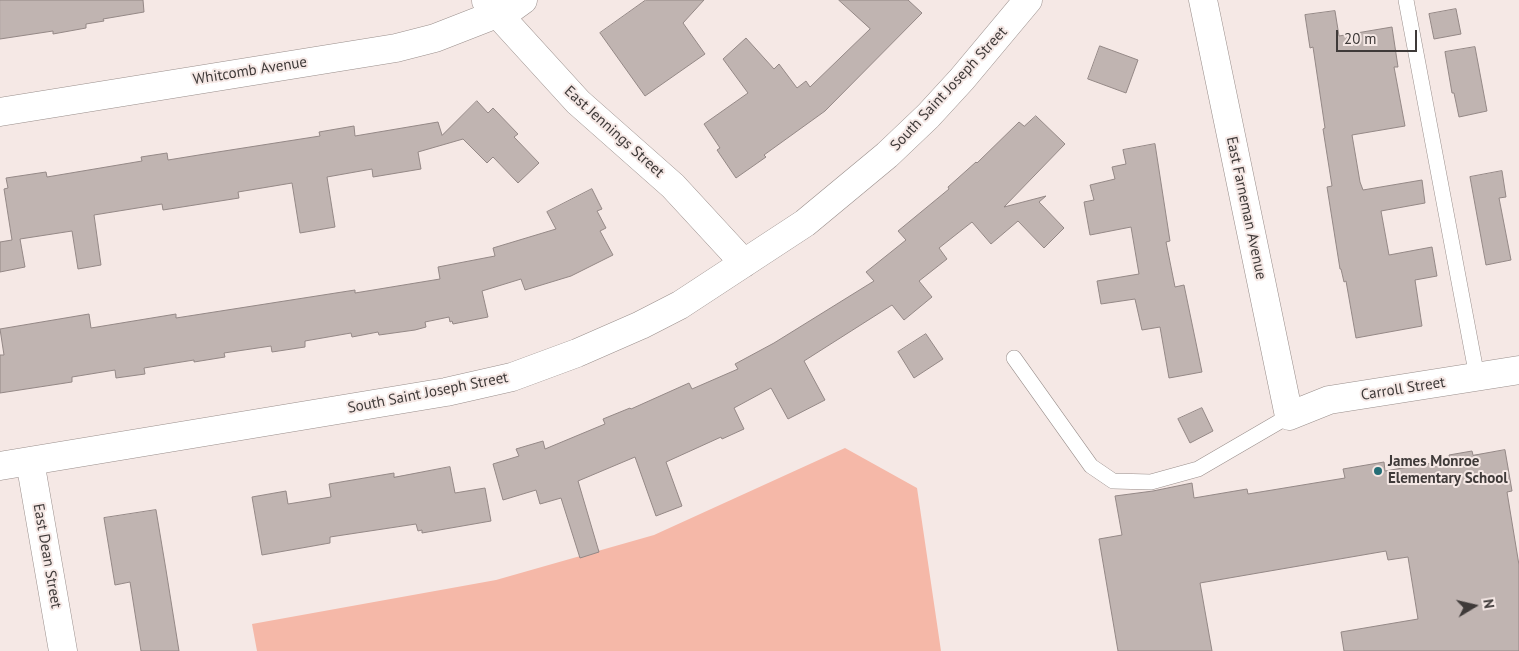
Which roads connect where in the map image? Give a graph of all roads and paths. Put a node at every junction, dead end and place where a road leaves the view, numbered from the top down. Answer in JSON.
{"nodes":[{"id":1,"x":523,"y":0,"type":"edge"},
{"id":2,"x":1028,"y":0,"type":"edge"},
{"id":3,"x":1203,"y":0,"type":"edge"},
{"id":4,"x":1406,"y":0,"type":"edge"},
{"id":5,"x":491,"y":7,"type":"edge"},
{"id":6,"x":0,"y":112,"type":"edge"},
{"id":7,"x":744,"y":263,"type":"junction"},
{"id":8,"x":1014,"y":358,"type":"dead end"},
{"id":9,"x":1519,"y":370,"type":"edge"},
{"id":10,"x":1477,"y":377,"type":"junction"},
{"id":11,"x":1289,"y":416,"type":"junction"},
{"id":12,"x":30,"y":461,"type":"junction"},
{"id":13,"x":0,"y":466,"type":"edge"},
{"id":14,"x":63,"y":651,"type":"edge"}],
"edges":[{"from":1,"to":5,"type":"street","name":"Whitcomb Avenue"},
{"from":2,"to":7,"type":"street","name":"South Saint Joseph Street"},
{"from":3,"to":11,"type":"street","name":"East Farneman Avenue"},
{"from":4,"to":10,"type":"lane"},
{"from":5,"to":6,"type":"street","name":"Whitcomb Avenue"},
{"from":5,"to":7,"type":"street","name":"East Jennings Street"},
{"from":7,"to":12,"type":"street","name":"South Saint Joseph Street"},
{"from":8,"to":11,"type":"lane"},
{"from":9,"to":10,"type":"street","name":"Carroll Street"},
{"from":10,"to":11,"type":"street","name":"Carroll Street"},
{"from":12,"to":13,"type":"street","name":"South Saint Joseph Street"},
{"from":12,"to":14,"type":"street","name":"East Dean Street"}]}
